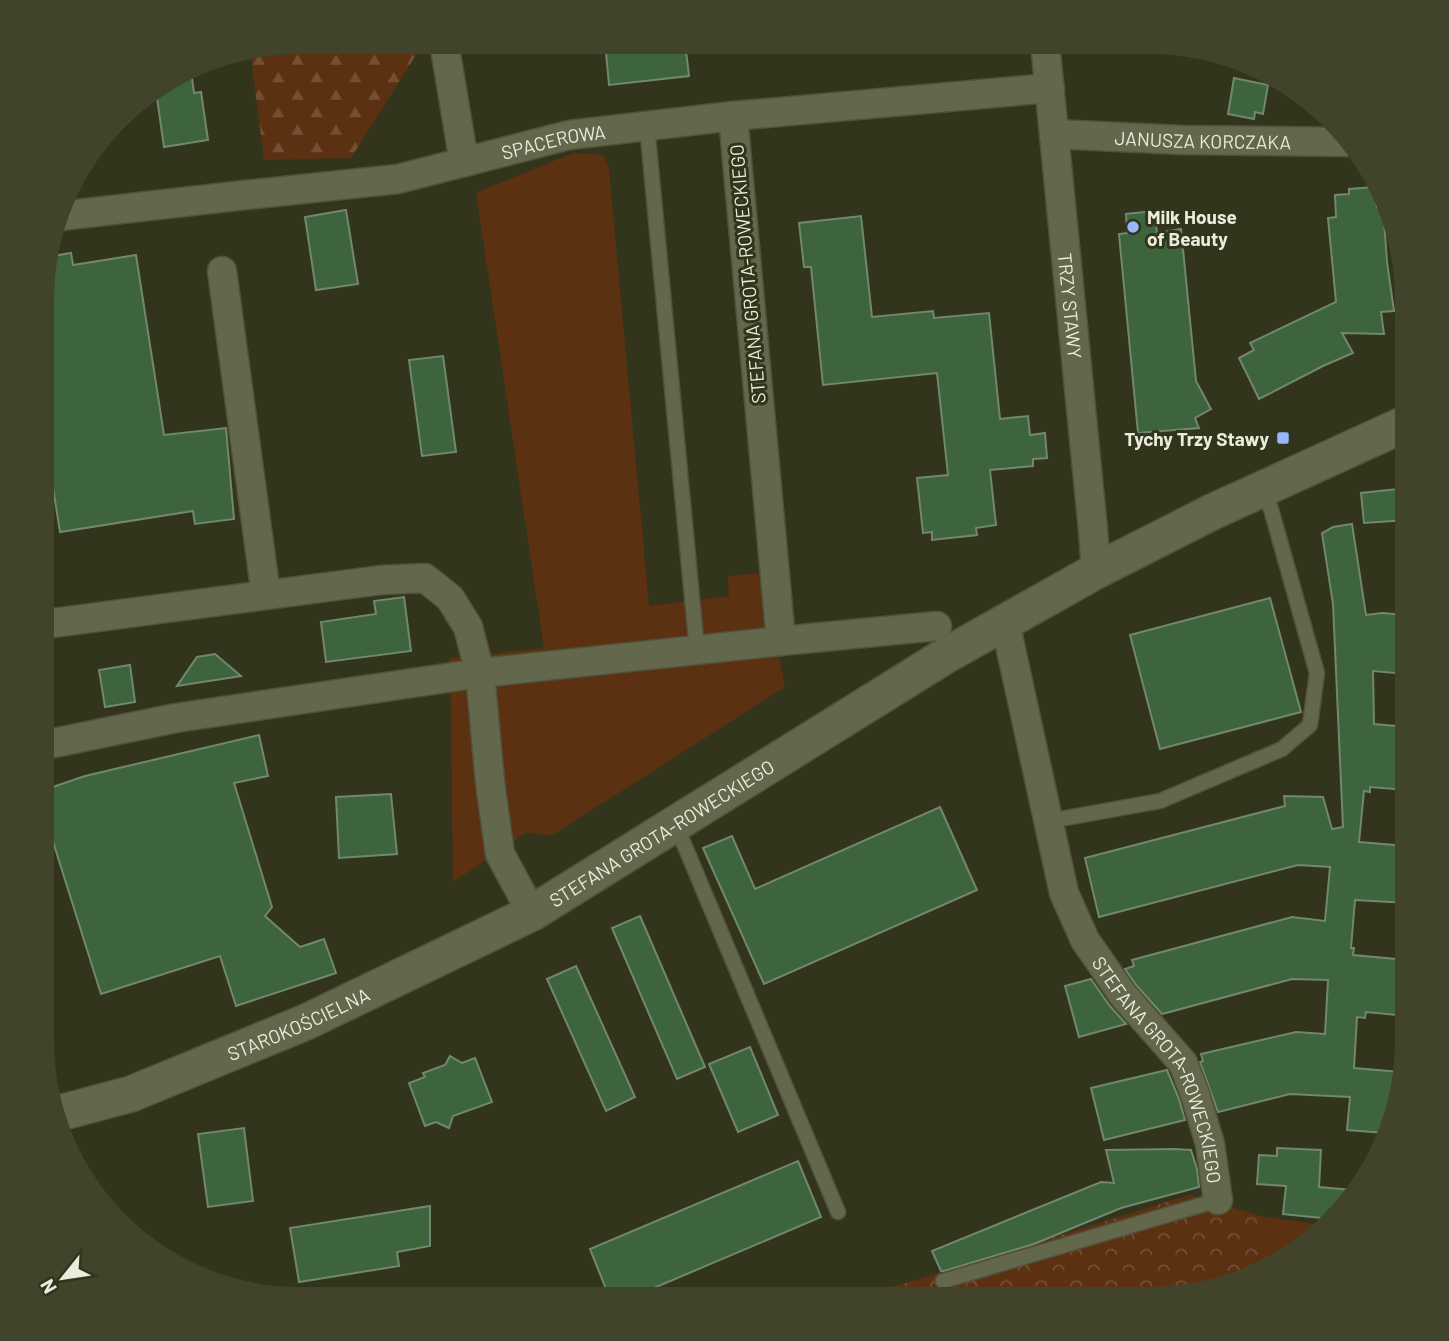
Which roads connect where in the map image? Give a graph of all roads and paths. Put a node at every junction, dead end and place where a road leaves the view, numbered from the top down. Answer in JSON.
{"nodes":[{"id":1,"x":446,"y":54,"type":"edge"},
{"id":2,"x":1046,"y":55,"type":"edge"},
{"id":3,"x":1050,"y":88,"type":"junction"},
{"id":4,"x":733,"y":116,"type":"junction"},
{"id":5,"x":647,"y":126,"type":"junction"},
{"id":6,"x":1054,"y":134,"type":"junction"},
{"id":7,"x":1337,"y":142,"type":"edge"},
{"id":8,"x":464,"y":162,"type":"junction"},
{"id":9,"x":70,"y":215,"type":"edge"},
{"id":10,"x":222,"y":271,"type":"dead end"},
{"id":11,"x":1394,"y":428,"type":"edge"},
{"id":12,"x":1261,"y":489,"type":"junction"},
{"id":13,"x":1096,"y":571,"type":"junction"},
{"id":14,"x":266,"y":595,"type":"junction"},
{"id":15,"x":1005,"y":622,"type":"junction"},
{"id":16,"x":54,"y":623,"type":"edge"},
{"id":17,"x":937,"y":626,"type":"dead end"},
{"id":18,"x":780,"y":641,"type":"junction"},
{"id":19,"x":697,"y":650,"type":"junction"},
{"id":20,"x":480,"y":673,"type":"junction"},
{"id":21,"x":55,"y":743,"type":"edge"},
{"id":22,"x":1049,"y":821,"type":"junction"},
{"id":23,"x":675,"y":823,"type":"junction"},
{"id":24,"x":532,"y":913,"type":"junction"},
{"id":25,"x":65,"y":1112,"type":"edge"},
{"id":26,"x":1218,"y":1200,"type":"joint"},
{"id":27,"x":838,"y":1212,"type":"dead end"},
{"id":28,"x":943,"y":1281,"type":"dead end"}],
"edges":[{"from":1,"to":8,"type":"street"},
{"from":2,"to":3,"type":"street","name":"TRZY STAWY"},
{"from":3,"to":4,"type":"street","name":"SPACEROWA"},
{"from":3,"to":6,"type":"street","name":"TRZY STAWY"},
{"from":4,"to":5,"type":"street","name":"SPACEROWA"},
{"from":4,"to":18,"type":"street","name":"STEFANA GROTA-ROWECKIEGO"},
{"from":5,"to":8,"type":"street","name":"SPACEROWA"},
{"from":5,"to":19,"type":"lane"},
{"from":6,"to":7,"type":"street","name":"JANUSZA KORCZAKA"},
{"from":6,"to":13,"type":"street","name":"TRZY STAWY"},
{"from":8,"to":9,"type":"street","name":"SPACEROWA"},
{"from":10,"to":14,"type":"street"},
{"from":11,"to":12,"type":"street","name":"STEFANA GROTA-ROWECKIEGO"},
{"from":12,"to":13,"type":"street","name":"STEFANA GROTA-ROWECKIEGO"},
{"from":12,"to":22,"type":"lane"},
{"from":13,"to":15,"type":"street","name":"STEFANA GROTA-ROWECKIEGO"},
{"from":14,"to":16,"type":"street","name":"STEFANA GROTA-ROWECKIEGO"},
{"from":14,"to":20,"type":"street","name":"STEFANA GROTA-ROWECKIEGO"},
{"from":15,"to":22,"type":"street","name":"STEFANA GROTA-ROWECKIEGO"},
{"from":15,"to":23,"type":"street","name":"STEFANA GROTA-ROWECKIEGO"},
{"from":17,"to":18,"type":"street"},
{"from":18,"to":19,"type":"street"},
{"from":19,"to":20,"type":"street"},
{"from":20,"to":21,"type":"street"},
{"from":20,"to":24,"type":"street","name":"STEFANA GROTA-ROWECKIEGO"},
{"from":22,"to":26,"type":"street","name":"STEFANA GROTA-ROWECKIEGO"},
{"from":23,"to":24,"type":"street","name":"STEFANA GROTA-ROWECKIEGO"},
{"from":23,"to":27,"type":"lane"},
{"from":24,"to":25,"type":"street","name":"STAROKOŚCIELNA"},
{"from":26,"to":28,"type":"lane"}]}
